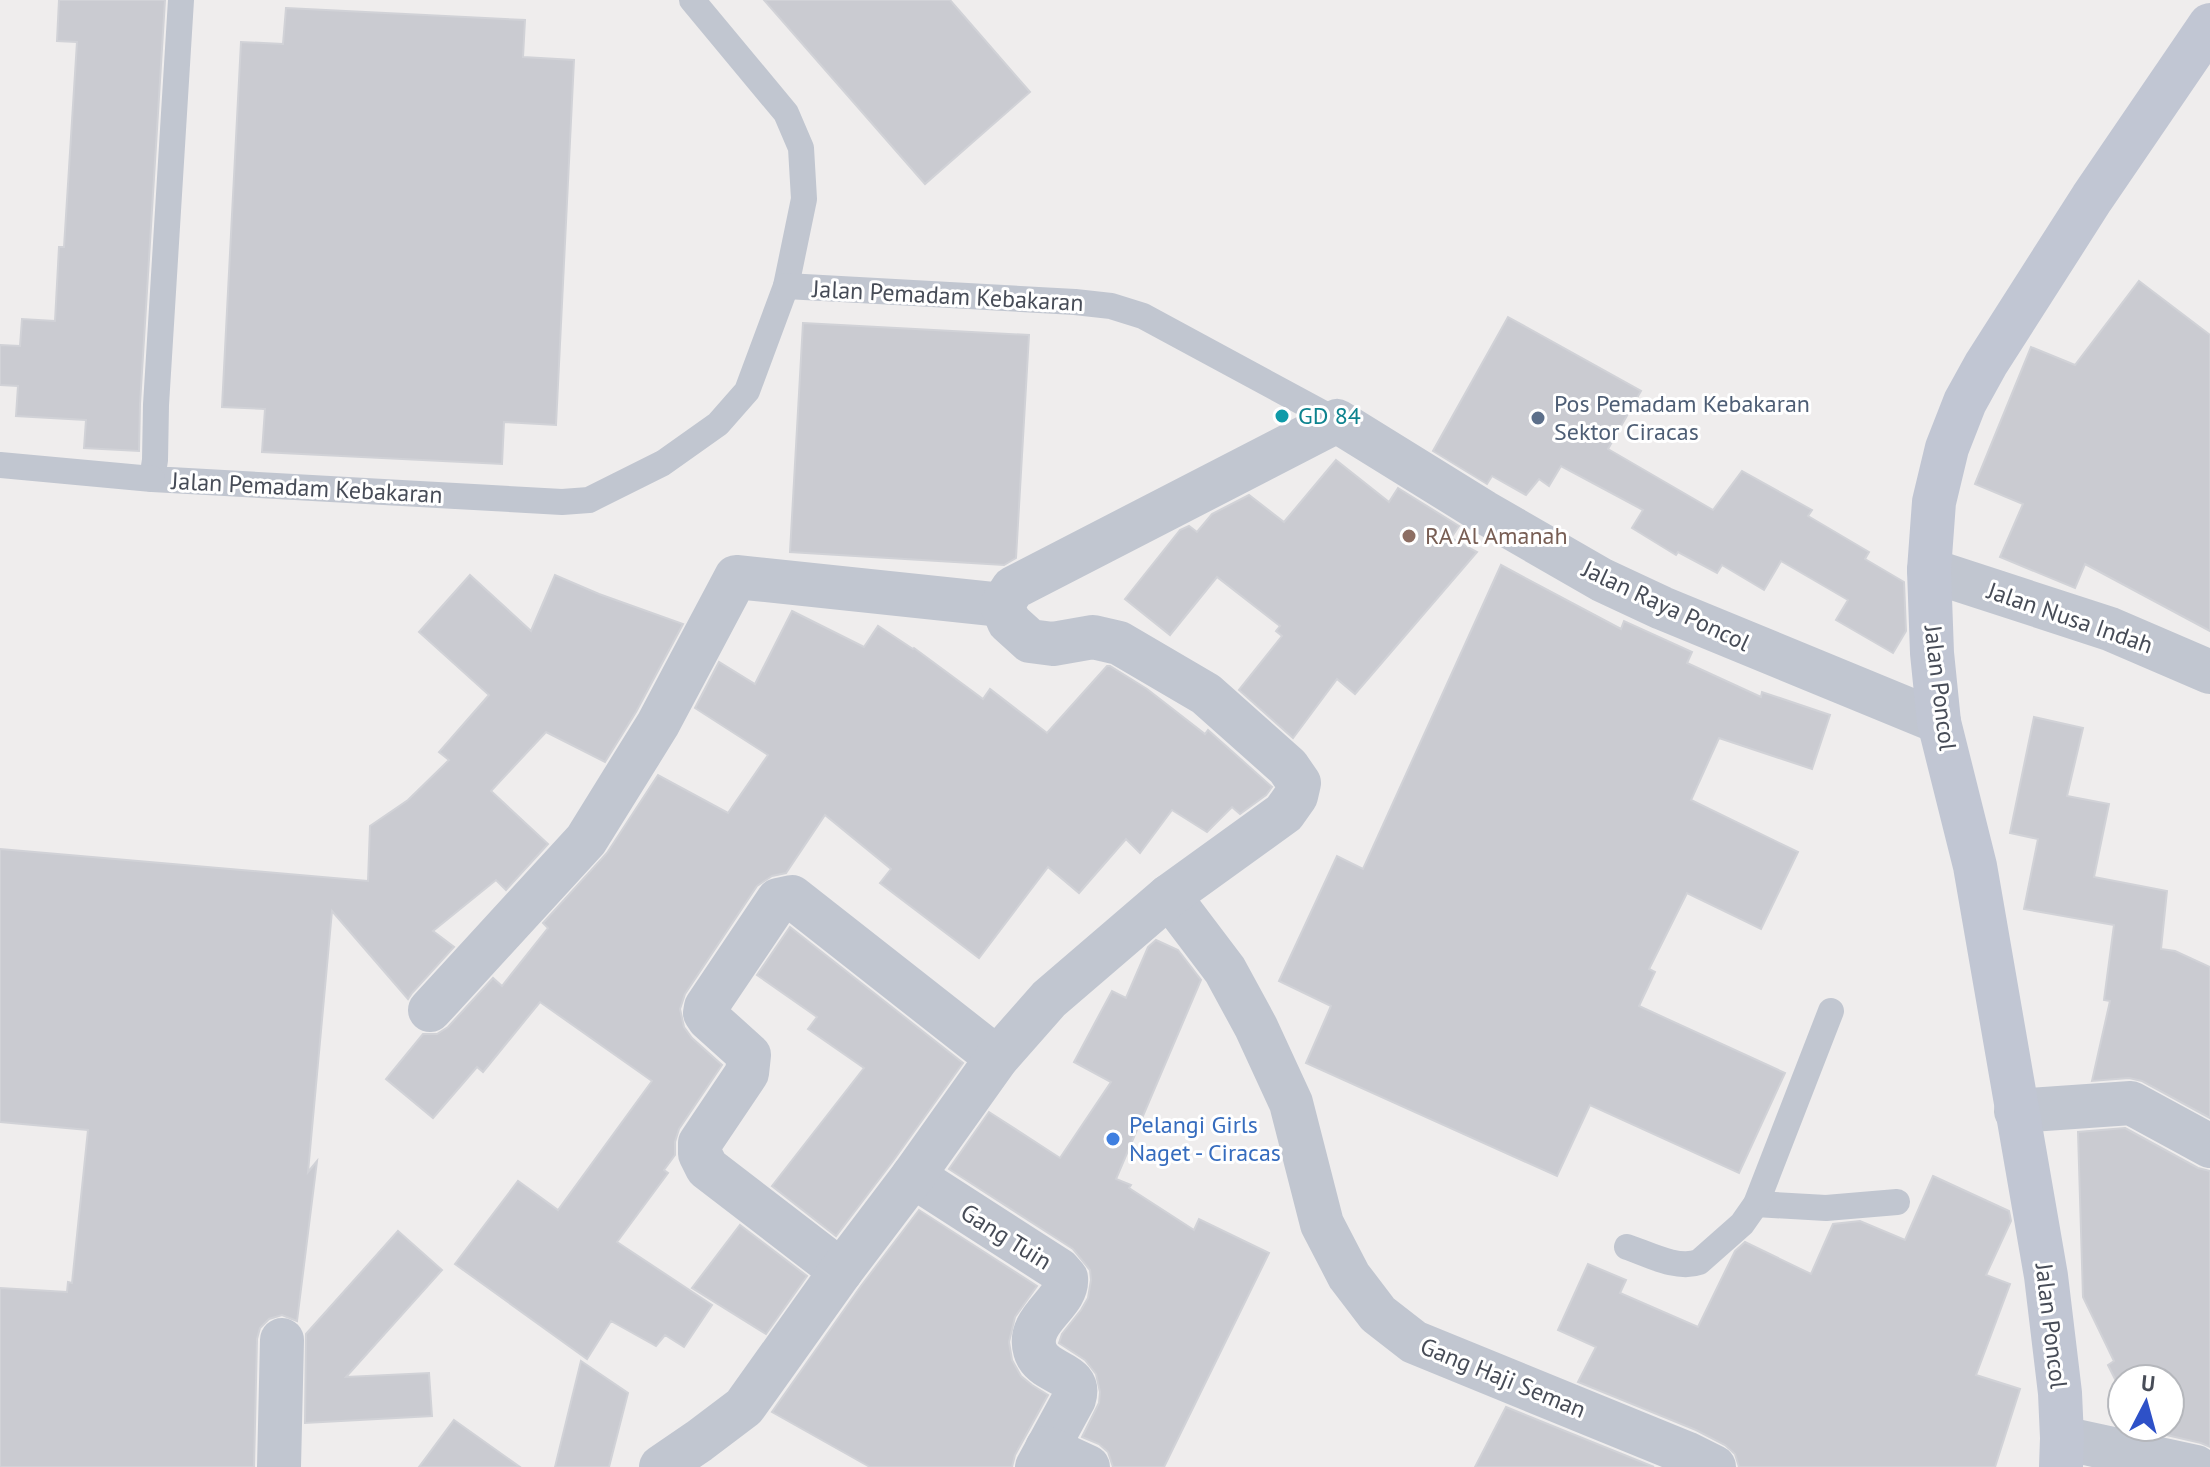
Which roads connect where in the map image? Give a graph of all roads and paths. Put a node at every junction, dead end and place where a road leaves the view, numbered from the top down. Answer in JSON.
{"nodes":[{"id":1,"x":181,"y":0,"type":"edge"},
{"id":2,"x":692,"y":0,"type":"edge"},
{"id":3,"x":2210,"y":25,"type":"edge"},
{"id":4,"x":786,"y":286,"type":"junction"},
{"id":5,"x":1111,"y":306,"type":"joint"},
{"id":6,"x":1337,"y":421,"type":"junction"},
{"id":7,"x":0,"y":465,"type":"edge"},
{"id":8,"x":152,"y":479,"type":"junction"},
{"id":9,"x":1929,"y":570,"type":"junction"},
{"id":10,"x":1002,"y":605,"type":"junction"},
{"id":11,"x":2210,"y":672,"type":"edge"},
{"id":12,"x":1939,"y":722,"type":"junction"},
{"id":13,"x":1169,"y":896,"type":"junction"},
{"id":14,"x":430,"y":1010,"type":"dead end"},
{"id":15,"x":1831,"y":1011,"type":"dead end"},
{"id":16,"x":997,"y":1058,"type":"junction"},
{"id":17,"x":2016,"y":1111,"type":"junction"},
{"id":18,"x":2210,"y":1146,"type":"edge"},
{"id":19,"x":913,"y":1176,"type":"junction"},
{"id":20,"x":1897,"y":1202,"type":"dead end"},
{"id":21,"x":1756,"y":1204,"type":"junction"},
{"id":22,"x":1627,"y":1247,"type":"dead end"},
{"id":23,"x":841,"y":1271,"type":"junction"},
{"id":24,"x":282,"y":1340,"type":"dead end"},
{"id":25,"x":2062,"y":1453,"type":"edge"},
{"id":26,"x":1042,"y":1457,"type":"edge"},
{"id":27,"x":279,"y":1467,"type":"edge"},
{"id":28,"x":661,"y":1467,"type":"edge"},
{"id":29,"x":1088,"y":1467,"type":"edge"},
{"id":30,"x":1714,"y":1467,"type":"edge"},
{"id":31,"x":2196,"y":1467,"type":"edge"}],
"edges":[{"from":1,"to":8,"type":"lane","name":"Jalan Pemadam Kebakaran"},
{"from":2,"to":4,"type":"lane","name":"Jalan Pemadam Kebakaran"},
{"from":3,"to":9,"type":"street","name":"Jalan Poncol"},
{"from":4,"to":5,"type":"lane","name":"Jalan Pemadam Kebakaran"},
{"from":4,"to":8,"type":"lane","name":"Jalan Pemadam Kebakaran"},
{"from":5,"to":6,"type":"lane","name":"Jalan Raya Poncol"},
{"from":6,"to":10,"type":"street"},
{"from":6,"to":12,"type":"street","name":"Jalan Raya Poncol"},
{"from":7,"to":8,"type":"lane"},
{"from":9,"to":11,"type":"street","name":"Jalan Nusa Indah"},
{"from":9,"to":12,"type":"street","name":"Jalan Poncol"},
{"from":10,"to":13,"type":"street"},
{"from":10,"to":14,"type":"street"},
{"from":12,"to":17,"type":"street","name":"Jalan Poncol"},
{"from":13,"to":16,"type":"street"},
{"from":13,"to":30,"type":"street","name":"Gang Haji Seman"},
{"from":15,"to":21,"type":"lane"},
{"from":16,"to":19,"type":"street"},
{"from":16,"to":23,"type":"street"},
{"from":17,"to":18,"type":"street"},
{"from":17,"to":25,"type":"street","name":"Jalan Poncol"},
{"from":19,"to":23,"type":"street"},
{"from":19,"to":26,"type":"street","name":"Gang Tuin"},
{"from":20,"to":21,"type":"lane"},
{"from":21,"to":22,"type":"lane"},
{"from":23,"to":28,"type":"street"},
{"from":24,"to":27,"type":"street"},
{"from":25,"to":31,"type":"street"},
{"from":26,"to":29,"type":"street"}]}
